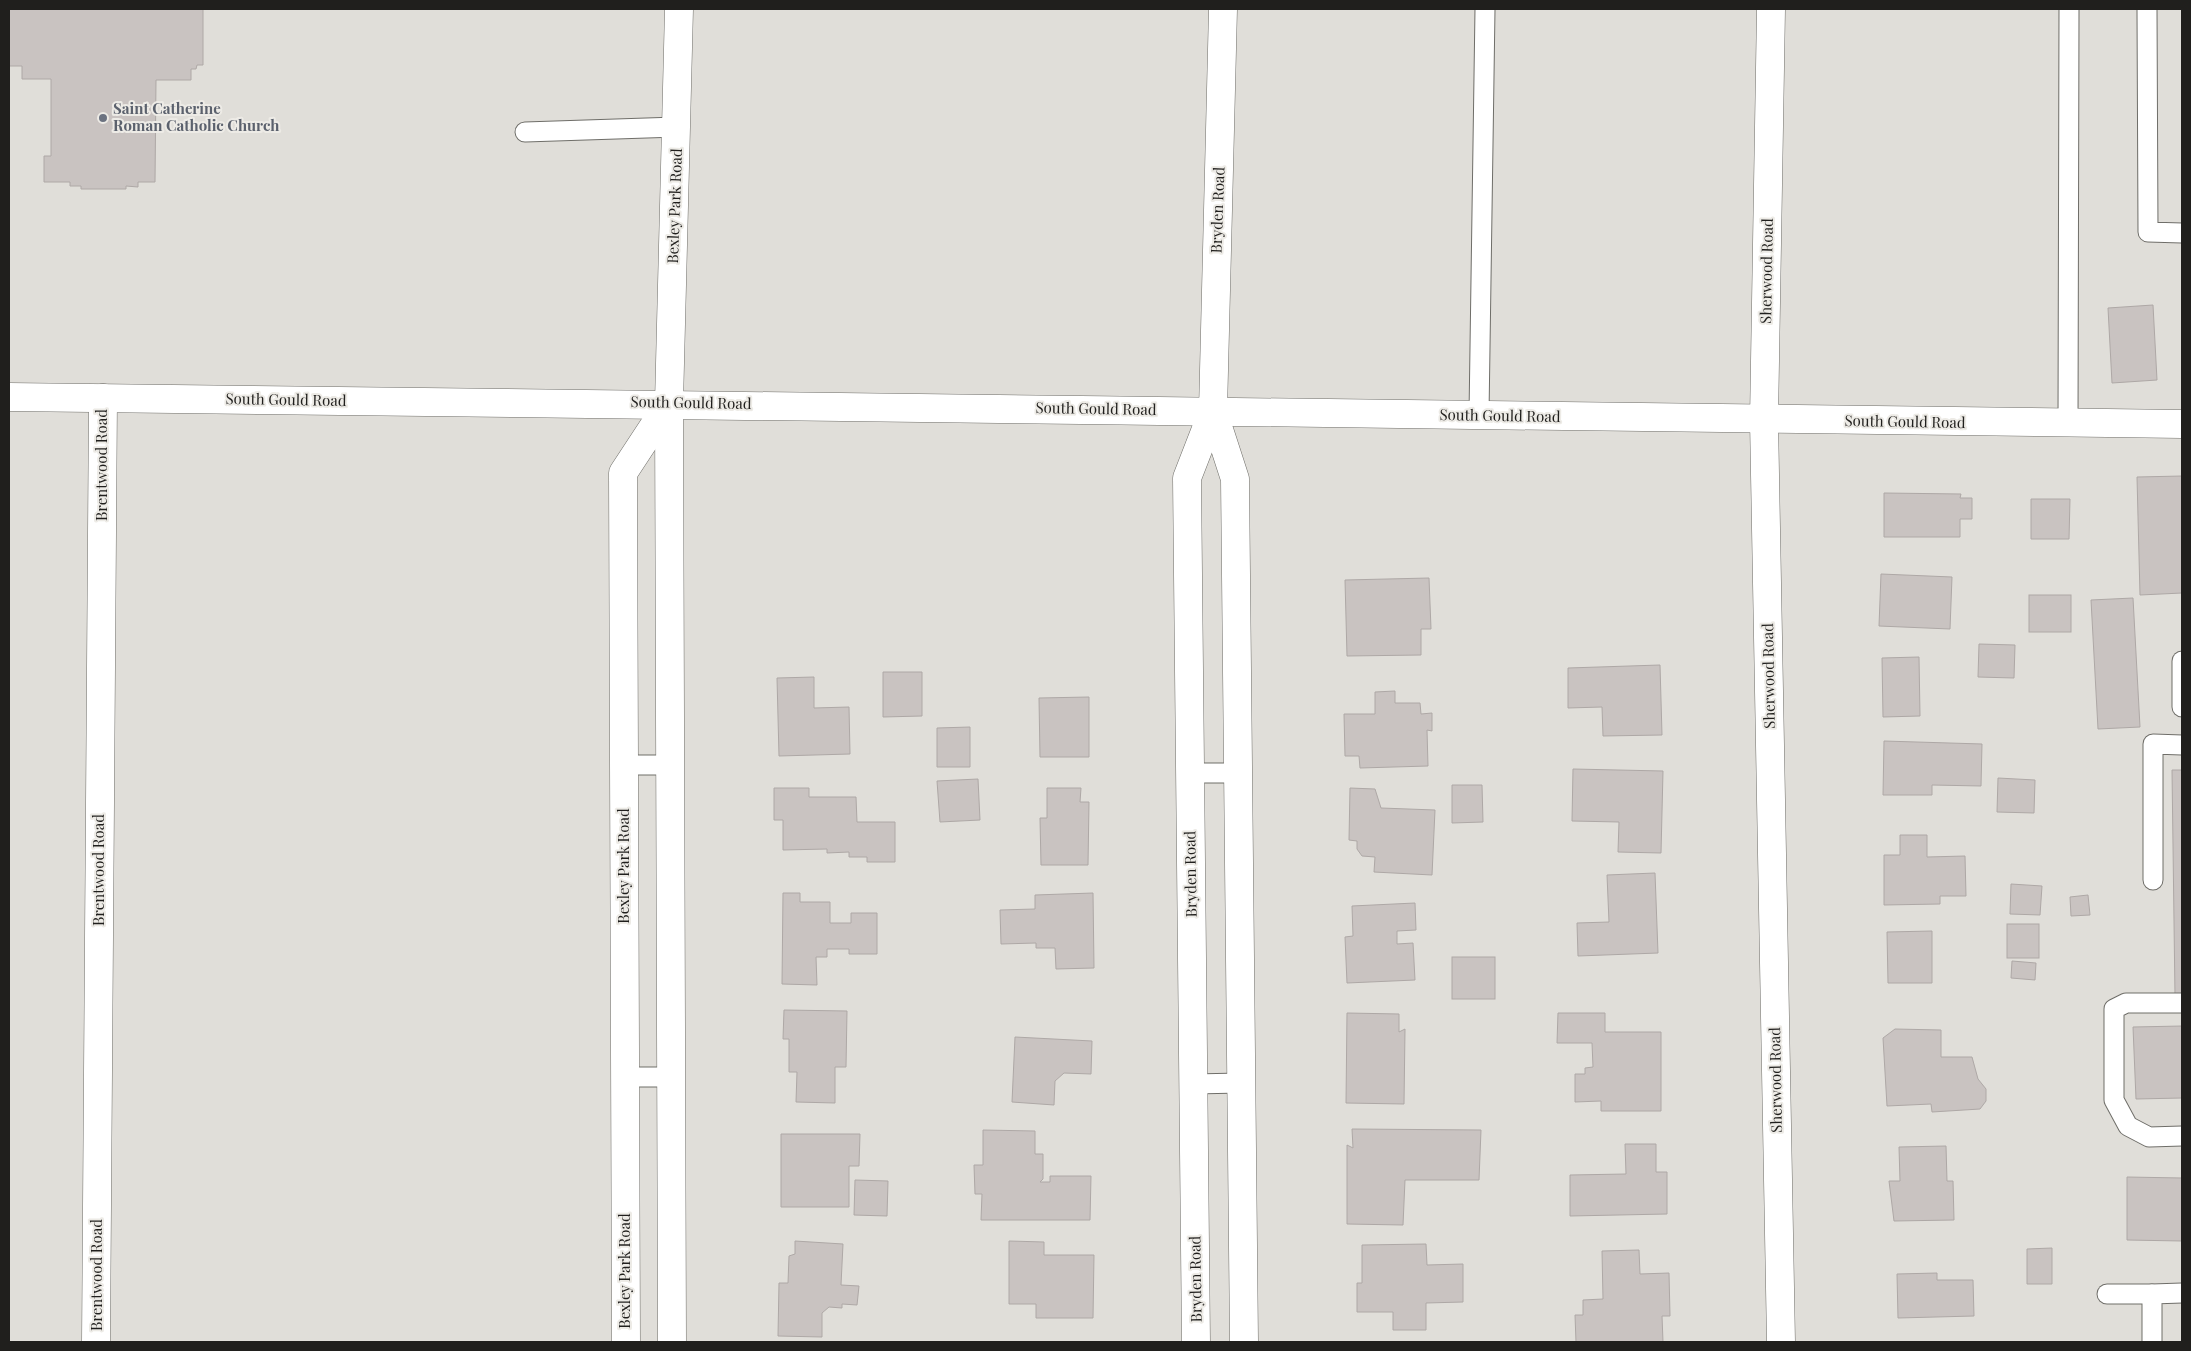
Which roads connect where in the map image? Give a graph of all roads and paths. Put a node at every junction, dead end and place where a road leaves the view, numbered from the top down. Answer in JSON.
{"nodes":[{"id":1,"x":679,"y":9,"type":"edge"},
{"id":2,"x":1224,"y":9,"type":"edge"},
{"id":3,"x":1484,"y":9,"type":"edge"},
{"id":4,"x":1771,"y":9,"type":"edge"},
{"id":5,"x":2069,"y":9,"type":"edge"},
{"id":6,"x":2147,"y":9,"type":"edge"},
{"id":7,"x":677,"y":127,"type":"junction"},
{"id":8,"x":526,"y":132,"type":"dead end"},
{"id":9,"x":2182,"y":233,"type":"edge"},
{"id":10,"x":9,"y":397,"type":"edge"},
{"id":11,"x":102,"y":398,"type":"junction"},
{"id":12,"x":669,"y":403,"type":"junction"},
{"id":13,"x":1213,"y":411,"type":"junction"},
{"id":14,"x":1479,"y":415,"type":"junction"},
{"id":15,"x":1764,"y":420,"type":"junction"},
{"id":16,"x":2068,"y":423,"type":"junction"},
{"id":17,"x":2182,"y":424,"type":"edge"},
{"id":18,"x":2182,"y":661,"type":"edge"},
{"id":19,"x":2182,"y":707,"type":"edge"},
{"id":20,"x":2182,"y":744,"type":"edge"},
{"id":21,"x":624,"y":765,"type":"junction"},
{"id":22,"x":670,"y":765,"type":"junction"},
{"id":23,"x":1190,"y":773,"type":"junction"},
{"id":24,"x":1238,"y":773,"type":"junction"},
{"id":25,"x":2153,"y":880,"type":"dead end"},
{"id":26,"x":2182,"y":1003,"type":"edge"},
{"id":27,"x":671,"y":1076,"type":"junction"},
{"id":28,"x":625,"y":1077,"type":"junction"},
{"id":29,"x":1193,"y":1084,"type":"junction"},
{"id":30,"x":1241,"y":1084,"type":"junction"},
{"id":31,"x":2182,"y":1136,"type":"edge"},
{"id":32,"x":2182,"y":1293,"type":"edge"},
{"id":33,"x":2107,"y":1294,"type":"dead end"},
{"id":34,"x":2152,"y":1294,"type":"junction"},
{"id":35,"x":96,"y":1342,"type":"edge"},
{"id":36,"x":626,"y":1342,"type":"edge"},
{"id":37,"x":672,"y":1342,"type":"edge"},
{"id":38,"x":1196,"y":1342,"type":"edge"},
{"id":39,"x":1244,"y":1342,"type":"edge"},
{"id":40,"x":1781,"y":1342,"type":"edge"},
{"id":41,"x":2152,"y":1342,"type":"edge"}],
"edges":[{"from":1,"to":7,"type":"street","name":"Bexley Park Road"},
{"from":2,"to":13,"type":"street","name":"Bryden Road"},
{"from":3,"to":14,"type":"lane"},
{"from":4,"to":15,"type":"street","name":"Sherwood Road"},
{"from":5,"to":16,"type":"lane"},
{"from":6,"to":9,"type":"lane"},
{"from":7,"to":8,"type":"lane"},
{"from":7,"to":12,"type":"street","name":"Bexley Park Road"},
{"from":10,"to":11,"type":"street","name":"South Gould Road"},
{"from":11,"to":12,"type":"street","name":"South Gould Road"},
{"from":11,"to":35,"type":"street","name":"Brentwood Road"},
{"from":12,"to":13,"type":"street","name":"South Gould Road"},
{"from":12,"to":21,"type":"street","name":"Bexley Park Road"},
{"from":12,"to":22,"type":"street","name":"Bexley Park Road"},
{"from":13,"to":14,"type":"street","name":"South Gould Road"},
{"from":13,"to":23,"type":"street","name":"Bryden Road"},
{"from":13,"to":24,"type":"street","name":"Bryden Road"},
{"from":14,"to":15,"type":"street","name":"South Gould Road"},
{"from":15,"to":16,"type":"street","name":"South Gould Road"},
{"from":15,"to":40,"type":"street","name":"Sherwood Road"},
{"from":16,"to":17,"type":"street","name":"South Gould Road"},
{"from":18,"to":19,"type":"lane"},
{"from":20,"to":25,"type":"lane"},
{"from":21,"to":22,"type":"lane"},
{"from":21,"to":28,"type":"street","name":"Bexley Park Road"},
{"from":22,"to":27,"type":"street","name":"Bexley Park Road"},
{"from":23,"to":24,"type":"lane"},
{"from":23,"to":29,"type":"street","name":"Bryden Road"},
{"from":24,"to":30,"type":"street","name":"Bryden Road"},
{"from":26,"to":31,"type":"lane"},
{"from":27,"to":28,"type":"lane"},
{"from":27,"to":37,"type":"street","name":"Bexley Park Road"},
{"from":28,"to":36,"type":"street","name":"Bexley Park Road"},
{"from":29,"to":30,"type":"lane"},
{"from":29,"to":38,"type":"street","name":"Bryden Road"},
{"from":30,"to":39,"type":"street","name":"Bryden Road"},
{"from":32,"to":34,"type":"lane"},
{"from":33,"to":34,"type":"lane"},
{"from":34,"to":41,"type":"lane"}]}
